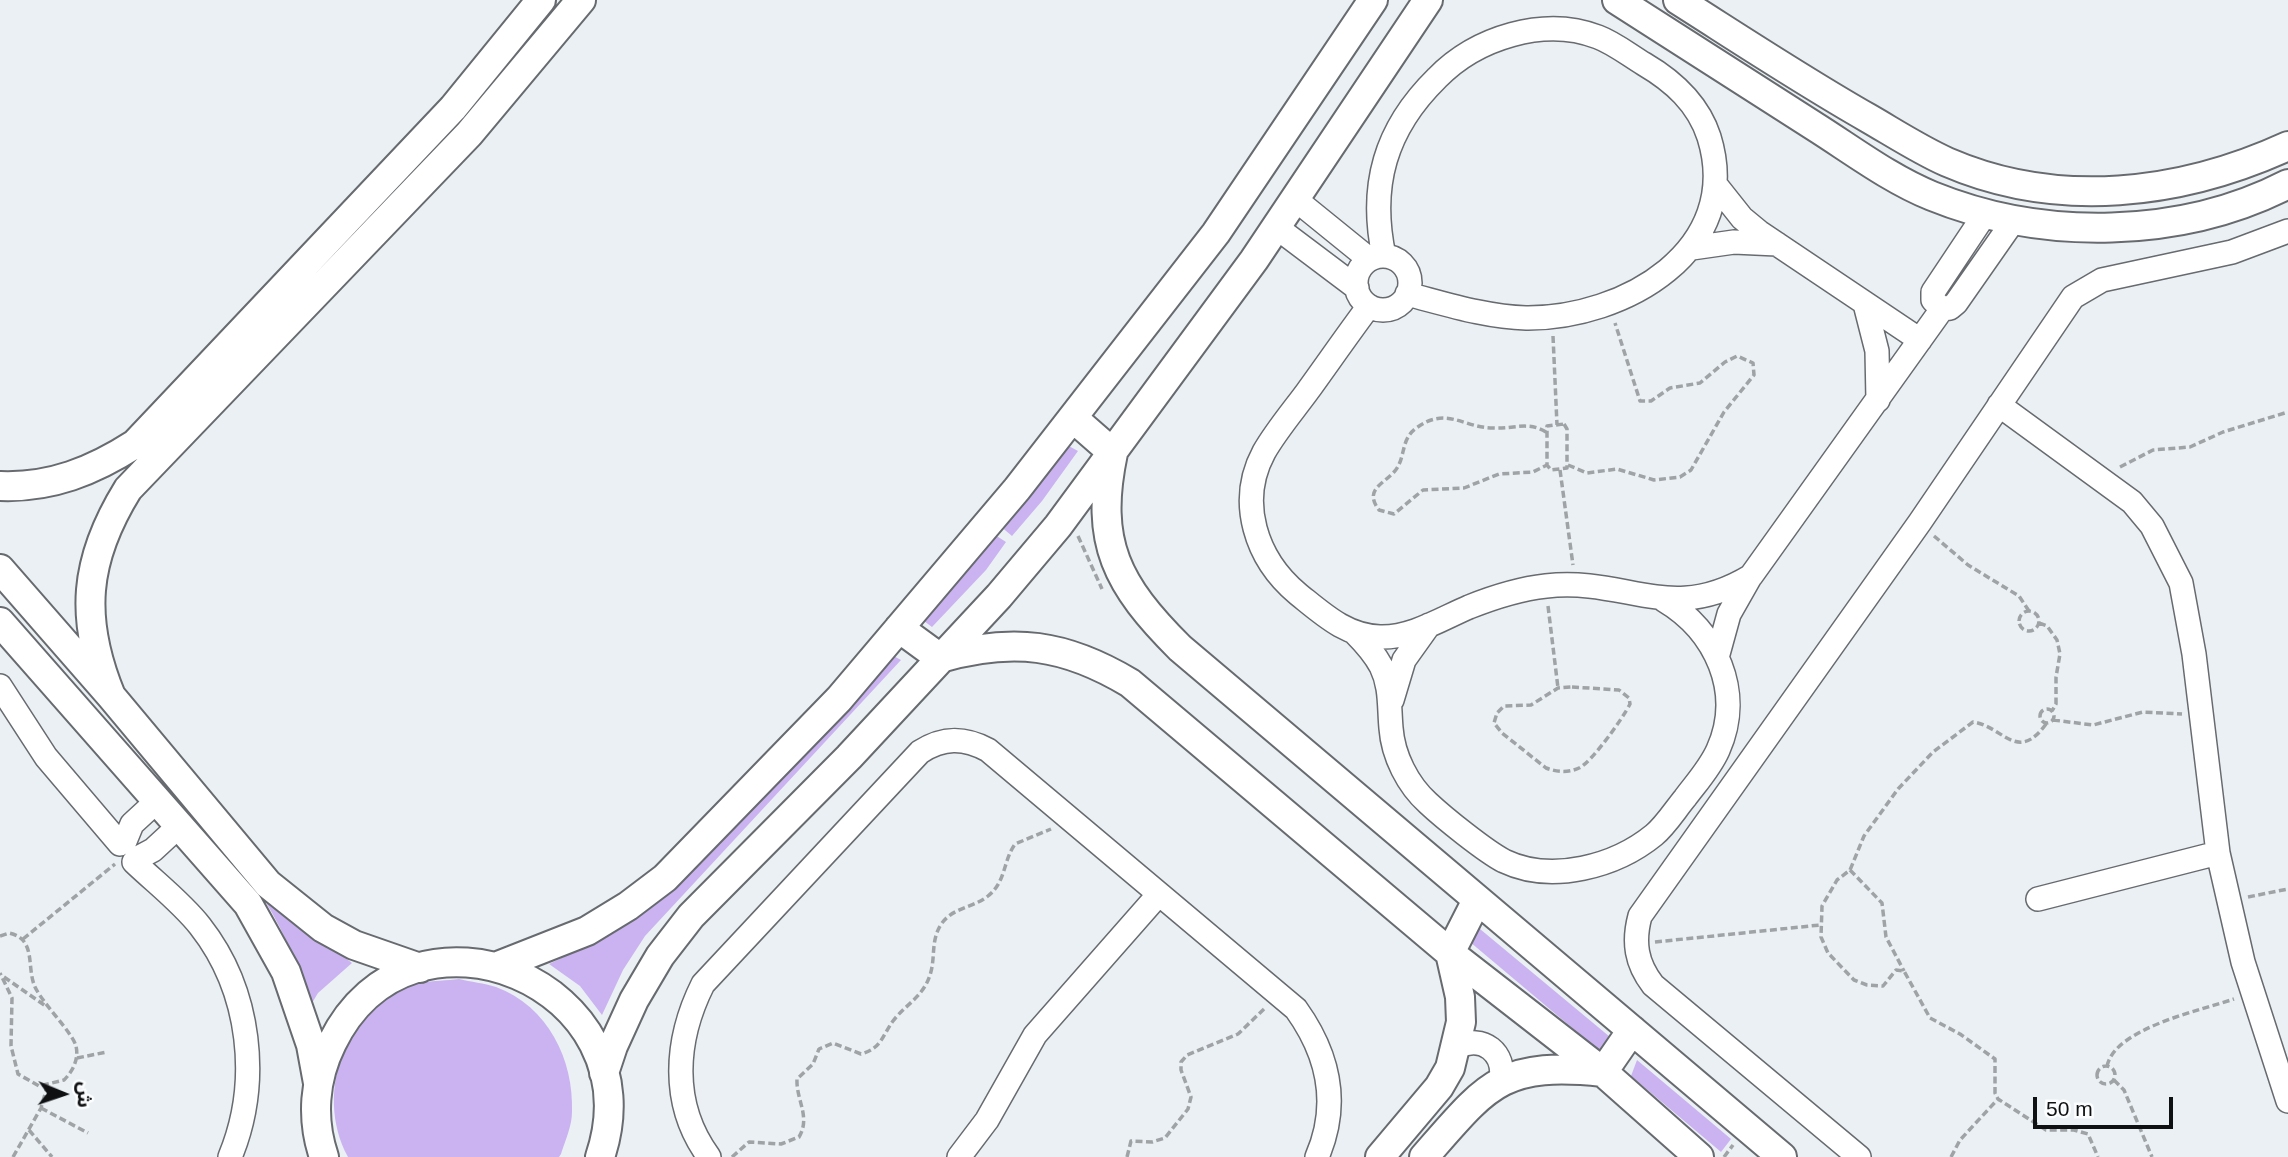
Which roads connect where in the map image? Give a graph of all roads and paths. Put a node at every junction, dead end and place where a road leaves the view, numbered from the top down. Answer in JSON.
{"nodes":[{"id":1,"x":541,"y":0,"type":"edge"},
{"id":2,"x":581,"y":0,"type":"edge"},
{"id":3,"x":1373,"y":0,"type":"edge"},
{"id":4,"x":1428,"y":0,"type":"edge"},
{"id":5,"x":1617,"y":0,"type":"edge"},
{"id":6,"x":1678,"y":0,"type":"edge"},
{"id":7,"x":2288,"y":146,"type":"edge"},
{"id":8,"x":1715,"y":184,"type":"junction"},
{"id":9,"x":2288,"y":184,"type":"edge"},
{"id":10,"x":1295,"y":199,"type":"junction"},
{"id":11,"x":1985,"y":214,"type":"junction"},
{"id":12,"x":2014,"y":220,"type":"junction"},
{"id":13,"x":1276,"y":227,"type":"junction"},
{"id":14,"x":2288,"y":231,"type":"edge"},
{"id":15,"x":1777,"y":244,"type":"junction"},
{"id":16,"x":1692,"y":248,"type":"junction"},
{"id":17,"x":1377,"y":258,"type":"junction"},
{"id":18,"x":1407,"y":294,"type":"junction"},
{"id":19,"x":1363,"y":297,"type":"junction"},
{"id":20,"x":1609,"y":303,"type":"junction"},
{"id":21,"x":1865,"y":304,"type":"junction"},
{"id":22,"x":1942,"y":309,"type":"junction"},
{"id":23,"x":1552,"y":317,"type":"junction"},
{"id":24,"x":1920,"y":340,"type":"junction"},
{"id":25,"x":1878,"y":400,"type":"junction"},
{"id":26,"x":1999,"y":405,"type":"junction"},
{"id":27,"x":2288,"y":412,"type":"edge"},
{"id":28,"x":1073,"y":418,"type":"junction"},
{"id":29,"x":1557,"y":425,"type":"junction"},
{"id":30,"x":1546,"y":432,"type":"junction"},
{"id":31,"x":1113,"y":453,"type":"junction"},
{"id":32,"x":1548,"y":465,"type":"junction"},
{"id":33,"x":1568,"y":465,"type":"junction"},
{"id":34,"x":1560,"y":470,"type":"junction"},
{"id":35,"x":2104,"y":479,"type":"junction"},
{"id":36,"x":0,"y":486,"type":"edge"},
{"id":37,"x":1920,"y":522,"type":"junction"},
{"id":38,"x":1071,"y":530,"type":"dead end"},
{"id":39,"x":0,"y":569,"type":"edge"},
{"id":40,"x":1751,"y":576,"type":"junction"},
{"id":41,"x":1575,"y":585,"type":"junction"},
{"id":42,"x":1546,"y":586,"type":"junction"},
{"id":43,"x":1103,"y":592,"type":"dead end"},
{"id":44,"x":1664,"y":600,"type":"junction"},
{"id":45,"x":2029,"y":611,"type":"junction"},
{"id":46,"x":0,"y":622,"type":"edge"},
{"id":47,"x":2039,"y":623,"type":"junction"},
{"id":48,"x":1430,"y":624,"type":"junction"},
{"id":49,"x":899,"y":628,"type":"junction"},
{"id":50,"x":1355,"y":633,"type":"junction"},
{"id":51,"x":1718,"y":654,"type":"junction"},
{"id":52,"x":940,"y":658,"type":"junction"},
{"id":53,"x":0,"y":686,"type":"edge"},
{"id":54,"x":1558,"y":688,"type":"junction"},
{"id":55,"x":111,"y":696,"type":"junction"},
{"id":56,"x":1391,"y":703,"type":"junction"},
{"id":57,"x":2052,"y":711,"type":"junction"},
{"id":58,"x":2201,"y":714,"type":"junction"},
{"id":59,"x":2053,"y":720,"type":"junction"},
{"id":60,"x":2046,"y":724,"type":"junction"},
{"id":61,"x":158,"y":802,"type":"junction"},
{"id":62,"x":1073,"y":822,"type":"junction"},
{"id":63,"x":180,"y":827,"type":"junction"},
{"id":64,"x":127,"y":853,"type":"junction"},
{"id":65,"x":2218,"y":853,"type":"junction"},
{"id":66,"x":1850,"y":870,"type":"junction"},
{"id":67,"x":2288,"y":889,"type":"edge"},
{"id":68,"x":1159,"y":894,"type":"junction"},
{"id":69,"x":1477,"y":900,"type":"junction"},
{"id":70,"x":2038,"y":900,"type":"dead end"},
{"id":71,"x":2229,"y":900,"type":"junction"},
{"id":72,"x":1820,"y":925,"type":"junction"},
{"id":73,"x":0,"y":936,"type":"edge"},
{"id":74,"x":23,"y":939,"type":"junction"},
{"id":75,"x":1636,"y":944,"type":"junction"},
{"id":76,"x":1450,"y":954,"type":"junction"},
{"id":77,"x":498,"y":966,"type":"junction"},
{"id":78,"x":420,"y":968,"type":"junction"},
{"id":79,"x":1904,"y":971,"type":"junction"},
{"id":80,"x":1,"y":974,"type":"edge"},
{"id":81,"x":2252,"y":993,"type":"junction"},
{"id":82,"x":1278,"y":994,"type":"junction"},
{"id":83,"x":50,"y":1009,"type":"junction"},
{"id":84,"x":1632,"y":1030,"type":"junction"},
{"id":85,"x":1457,"y":1047,"type":"junction"},
{"id":86,"x":107,"y":1052,"type":"dead end"},
{"id":87,"x":77,"y":1058,"type":"junction"},
{"id":88,"x":2107,"y":1066,"type":"junction"},
{"id":89,"x":1603,"y":1072,"type":"junction"},
{"id":90,"x":604,"y":1073,"type":"junction"},
{"id":91,"x":2114,"y":1080,"type":"junction"},
{"id":92,"x":1501,"y":1081,"type":"junction"},
{"id":93,"x":318,"y":1083,"type":"junction"},
{"id":94,"x":47,"y":1086,"type":"junction"},
{"id":95,"x":1998,"y":1099,"type":"junction"},
{"id":96,"x":2288,"y":1101,"type":"edge"},
{"id":97,"x":41,"y":1108,"type":"junction"},
{"id":98,"x":316,"y":1117,"type":"junction"},
{"id":99,"x":29,"y":1130,"type":"junction"},
{"id":100,"x":88,"y":1133,"type":"dead end"},
{"id":101,"x":604,"y":1152,"type":"edge"},
{"id":102,"x":13,"y":1157,"type":"edge"},
{"id":103,"x":52,"y":1157,"type":"edge"},
{"id":104,"x":230,"y":1157,"type":"edge"},
{"id":105,"x":302,"y":1157,"type":"edge"},
{"id":106,"x":324,"y":1157,"type":"edge"},
{"id":107,"x":709,"y":1157,"type":"edge"},
{"id":108,"x":732,"y":1157,"type":"edge"},
{"id":109,"x":959,"y":1157,"type":"edge"},
{"id":110,"x":1127,"y":1157,"type":"edge"},
{"id":111,"x":1317,"y":1157,"type":"edge"},
{"id":112,"x":1380,"y":1157,"type":"edge"},
{"id":113,"x":1424,"y":1157,"type":"edge"},
{"id":114,"x":1699,"y":1157,"type":"edge"},
{"id":115,"x":1783,"y":1157,"type":"edge"},
{"id":116,"x":1859,"y":1157,"type":"edge"},
{"id":117,"x":1951,"y":1157,"type":"edge"},
{"id":118,"x":2098,"y":1157,"type":"edge"},
{"id":119,"x":2152,"y":1157,"type":"edge"}],
"edges":[{"from":1,"to":36,"type":"street"},
{"from":2,"to":55,"type":"street"},
{"from":3,"to":28,"type":"street"},
{"from":4,"to":10,"type":"street"},
{"from":5,"to":11,"type":"street"},
{"from":6,"to":7,"type":"street"},
{"from":8,"to":15,"type":"street"},
{"from":8,"to":16,"type":"street"},
{"from":8,"to":17,"type":"street"},
{"from":9,"to":12,"type":"street"},
{"from":10,"to":13,"type":"street"},
{"from":10,"to":17,"type":"street"},
{"from":11,"to":12,"type":"street"},
{"from":11,"to":22,"type":"street"},
{"from":12,"to":22,"type":"street"},
{"from":13,"to":19,"type":"street"},
{"from":13,"to":31,"type":"street"},
{"from":14,"to":26,"type":"street"},
{"from":15,"to":16,"type":"street"},
{"from":15,"to":21,"type":"street"},
{"from":16,"to":20,"type":"street"},
{"from":17,"to":18,"type":"street"},
{"from":17,"to":19,"type":"street"},
{"from":18,"to":19,"type":"street"},
{"from":18,"to":23,"type":"street"},
{"from":19,"to":50,"type":"street"},
{"from":20,"to":23,"type":"street"},
{"from":20,"to":33,"type":"path"},
{"from":21,"to":24,"type":"street"},
{"from":21,"to":25,"type":"street"},
{"from":22,"to":24,"type":"street"},
{"from":23,"to":29,"type":"path"},
{"from":24,"to":25,"type":"street"},
{"from":25,"to":40,"type":"street"},
{"from":26,"to":35,"type":"street"},
{"from":26,"to":37,"type":"street"},
{"from":27,"to":35,"type":"path"},
{"from":28,"to":31,"type":"street"},
{"from":28,"to":49,"type":"street"},
{"from":29,"to":30,"type":"path"},
{"from":29,"to":33,"type":"path"},
{"from":30,"to":32,"type":"path"},
{"from":30,"to":32,"type":"path"},
{"from":31,"to":52,"type":"street"},
{"from":31,"to":69,"type":"street"},
{"from":32,"to":34,"type":"path"},
{"from":33,"to":34,"type":"path"},
{"from":34,"to":41,"type":"path"},
{"from":35,"to":58,"type":"street"},
{"from":37,"to":45,"type":"path"},
{"from":37,"to":75,"type":"street"},
{"from":38,"to":43,"type":"path"},
{"from":39,"to":55,"type":"street"},
{"from":40,"to":44,"type":"street"},
{"from":40,"to":51,"type":"street"},
{"from":41,"to":42,"type":"street"},
{"from":41,"to":44,"type":"street"},
{"from":42,"to":48,"type":"street"},
{"from":42,"to":54,"type":"path"},
{"from":44,"to":51,"type":"street"},
{"from":45,"to":47,"type":"path"},
{"from":45,"to":47,"type":"path"},
{"from":46,"to":61,"type":"street"},
{"from":47,"to":57,"type":"path"},
{"from":48,"to":50,"type":"street"},
{"from":48,"to":56,"type":"street"},
{"from":49,"to":52,"type":"street"},
{"from":49,"to":77,"type":"street"},
{"from":50,"to":56,"type":"street"},
{"from":51,"to":56,"type":"street"},
{"from":52,"to":76,"type":"street"},
{"from":52,"to":90,"type":"street"},
{"from":53,"to":64,"type":"street"},
{"from":54,"to":54,"type":"path"},
{"from":55,"to":78,"type":"street"},
{"from":57,"to":59,"type":"path"},
{"from":57,"to":60,"type":"path"},
{"from":58,"to":59,"type":"path"},
{"from":58,"to":65,"type":"street"},
{"from":59,"to":60,"type":"path"},
{"from":60,"to":66,"type":"path"},
{"from":61,"to":63,"type":"street"},
{"from":61,"to":64,"type":"street"},
{"from":62,"to":68,"type":"street"},
{"from":62,"to":107,"type":"street"},
{"from":62,"to":108,"type":"path"},
{"from":63,"to":64,"type":"street"},
{"from":63,"to":93,"type":"street"},
{"from":64,"to":74,"type":"path"},
{"from":64,"to":104,"type":"street"},
{"from":65,"to":70,"type":"street"},
{"from":65,"to":71,"type":"street"},
{"from":66,"to":72,"type":"path"},
{"from":66,"to":79,"type":"path"},
{"from":67,"to":71,"type":"path"},
{"from":68,"to":82,"type":"street"},
{"from":68,"to":109,"type":"street"},
{"from":69,"to":76,"type":"street"},
{"from":69,"to":84,"type":"street"},
{"from":71,"to":81,"type":"street"},
{"from":72,"to":75,"type":"path"},
{"from":72,"to":79,"type":"path"},
{"from":73,"to":74,"type":"path"},
{"from":74,"to":83,"type":"path"},
{"from":75,"to":116,"type":"street"},
{"from":76,"to":85,"type":"street"},
{"from":76,"to":89,"type":"street"},
{"from":77,"to":78,"type":"street"},
{"from":77,"to":90,"type":"street"},
{"from":78,"to":93,"type":"street"},
{"from":79,"to":95,"type":"path"},
{"from":80,"to":83,"type":"path"},
{"from":80,"to":94,"type":"path"},
{"from":81,"to":88,"type":"path"},
{"from":81,"to":96,"type":"street"},
{"from":82,"to":110,"type":"path"},
{"from":82,"to":111,"type":"street"},
{"from":83,"to":87,"type":"path"},
{"from":84,"to":89,"type":"street"},
{"from":84,"to":115,"type":"street"},
{"from":85,"to":92,"type":"street"},
{"from":85,"to":112,"type":"street"},
{"from":86,"to":87,"type":"path"},
{"from":87,"to":94,"type":"path"},
{"from":88,"to":91,"type":"path"},
{"from":88,"to":91,"type":"path"},
{"from":89,"to":92,"type":"street"},
{"from":89,"to":114,"type":"street"},
{"from":90,"to":101,"type":"street"},
{"from":91,"to":119,"type":"path"},
{"from":92,"to":113,"type":"street"},
{"from":93,"to":98,"type":"street"},
{"from":94,"to":97,"type":"path"},
{"from":95,"to":117,"type":"path"},
{"from":95,"to":118,"type":"path"},
{"from":97,"to":99,"type":"path"},
{"from":97,"to":100,"type":"path"},
{"from":98,"to":105,"type":"street"},
{"from":98,"to":106,"type":"street"},
{"from":99,"to":102,"type":"path"},
{"from":99,"to":103,"type":"path"}]}
